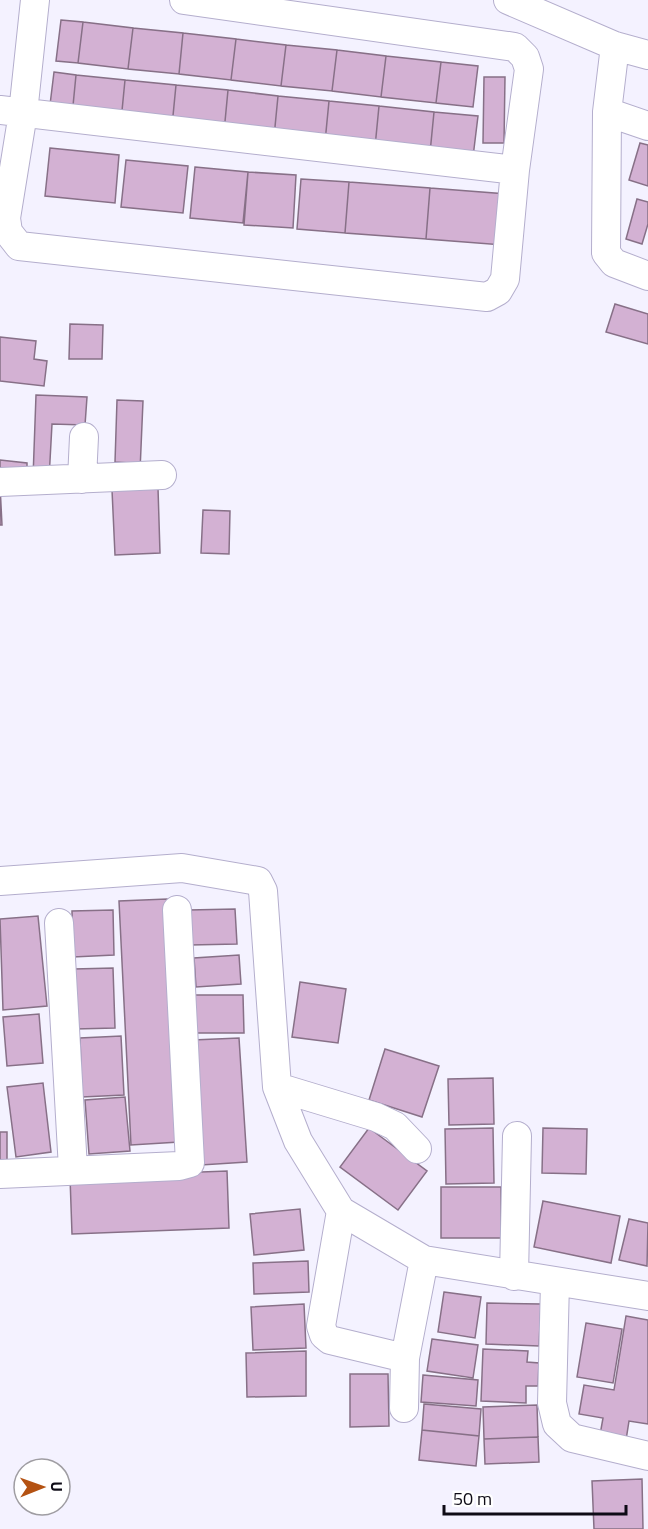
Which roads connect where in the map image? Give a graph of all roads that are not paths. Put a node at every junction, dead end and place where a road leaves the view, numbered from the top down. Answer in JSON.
{"nodes":[{"id":1,"x":35,"y":0,"type":"edge"},
{"id":2,"x":184,"y":0,"type":"edge"},
{"id":3,"x":508,"y":0,"type":"edge"},
{"id":4,"x":615,"y":46,"type":"junction"},
{"id":5,"x":648,"y":56,"type":"edge"},
{"id":6,"x":12,"y":112,"type":"edge"},
{"id":7,"x":607,"y":112,"type":"junction"},
{"id":8,"x":648,"y":126,"type":"edge"},
{"id":9,"x":515,"y":170,"type":"junction"},
{"id":10,"x":648,"y":276,"type":"edge"},
{"id":11,"x":84,"y":437,"type":"dead end"},
{"id":12,"x":162,"y":476,"type":"dead end"},
{"id":13,"x":82,"y":478,"type":"junction"},
{"id":14,"x":0,"y":482,"type":"edge"},
{"id":15,"x":0,"y":881,"type":"edge"},
{"id":16,"x":177,"y":910,"type":"dead end"},
{"id":17,"x":59,"y":923,"type":"dead end"},
{"id":18,"x":277,"y":1088,"type":"junction"},
{"id":19,"x":517,"y":1136,"type":"dead end"},
{"id":20,"x":417,"y":1149,"type":"dead end"},
{"id":21,"x":73,"y":1169,"type":"junction"},
{"id":22,"x":0,"y":1174,"type":"edge"},
{"id":23,"x":341,"y":1211,"type":"junction"},
{"id":24,"x":424,"y":1260,"type":"junction"},
{"id":25,"x":513,"y":1276,"type":"junction"},
{"id":26,"x":555,"y":1282,"type":"junction"},
{"id":27,"x":648,"y":1296,"type":"edge"},
{"id":28,"x":405,"y":1358,"type":"junction"},
{"id":29,"x":404,"y":1408,"type":"dead end"},
{"id":30,"x":648,"y":1456,"type":"edge"}],
"edges":[{"from":1,"to":6,"type":"street"},
{"from":2,"to":9,"type":"street"},
{"from":3,"to":4,"type":"street"},
{"from":4,"to":5,"type":"street"},
{"from":4,"to":7,"type":"street"},
{"from":6,"to":9,"type":"street"},
{"from":6,"to":9,"type":"street"},
{"from":7,"to":8,"type":"street"},
{"from":7,"to":10,"type":"street"},
{"from":11,"to":13,"type":"street"},
{"from":12,"to":13,"type":"street"},
{"from":13,"to":14,"type":"street"},
{"from":15,"to":18,"type":"street"},
{"from":16,"to":21,"type":"street"},
{"from":17,"to":21,"type":"street"},
{"from":18,"to":20,"type":"street"},
{"from":18,"to":23,"type":"street"},
{"from":19,"to":25,"type":"street"},
{"from":21,"to":22,"type":"street"},
{"from":23,"to":24,"type":"street"},
{"from":23,"to":28,"type":"street"},
{"from":24,"to":25,"type":"street"},
{"from":24,"to":28,"type":"street"},
{"from":25,"to":26,"type":"street"},
{"from":26,"to":27,"type":"street"},
{"from":26,"to":30,"type":"street"},
{"from":28,"to":29,"type":"street"}]}
